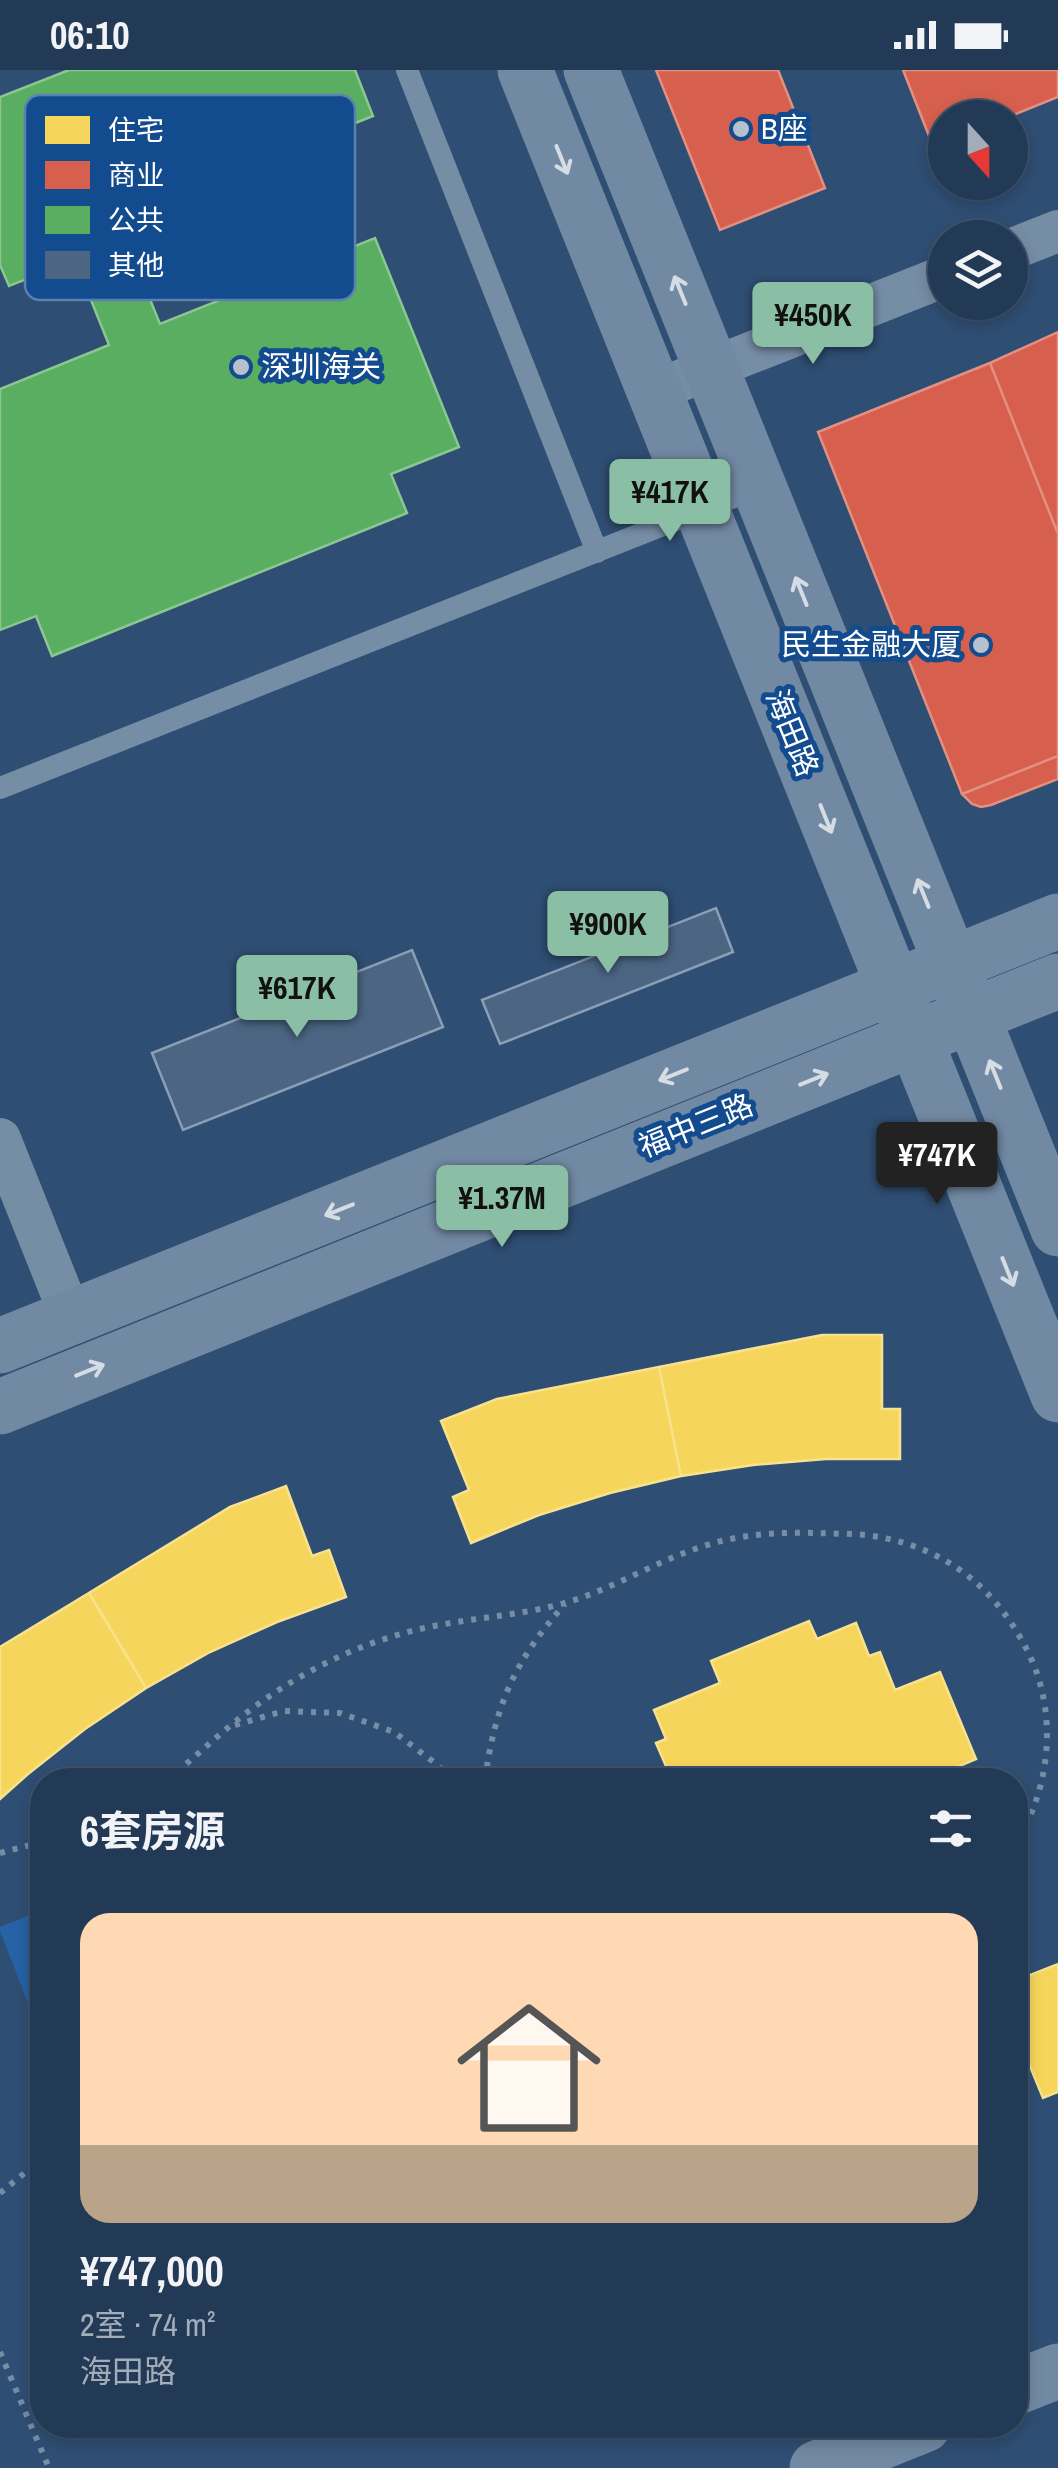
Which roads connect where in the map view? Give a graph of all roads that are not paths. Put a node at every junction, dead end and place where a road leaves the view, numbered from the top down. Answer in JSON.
{"nodes":[{"id":1,"x":407,"y":70,"type":"edge"},
{"id":2,"x":525,"y":70,"type":"edge"},
{"id":3,"x":592,"y":70,"type":"edge"},
{"id":4,"x":1058,"y":231,"type":"edge"},
{"id":5,"x":1028,"y":243,"type":"edge"},
{"id":6,"x":928,"y":283,"type":"edge"},
{"id":7,"x":712,"y":368,"type":"junction"},
{"id":8,"x":654,"y":391,"type":"junction"},
{"id":9,"x":759,"y":487,"type":"junction"},
{"id":10,"x":702,"y":510,"type":"junction"},
{"id":11,"x":597,"y":552,"type":"junction"},
{"id":12,"x":0,"y":788,"type":"edge"},
{"id":13,"x":1058,"y":921,"type":"edge"},
{"id":14,"x":951,"y":964,"type":"junction"},
{"id":15,"x":1058,"y":981,"type":"edge"},
{"id":16,"x":893,"y":987,"type":"junction"},
{"id":17,"x":972,"y":1016,"type":"junction"},
{"id":18,"x":914,"y":1038,"type":"junction"},
{"id":19,"x":0,"y":1139,"type":"edge"},
{"id":20,"x":1058,"y":1230,"type":"edge"},
{"id":21,"x":71,"y":1317,"type":"junction"},
{"id":22,"x":0,"y":1346,"type":"edge"},
{"id":23,"x":1058,"y":1396,"type":"edge"},
{"id":24,"x":0,"y":1406,"type":"edge"},
{"id":25,"x":1058,"y":2371,"type":"edge"},
{"id":26,"x":1028,"y":2383,"type":"edge"},
{"id":27,"x":892,"y":2438,"type":"edge"},
{"id":28,"x":817,"y":2468,"type":"edge"}],
"edges":[{"from":1,"to":11,"type":"lane"},
{"from":2,"to":8,"type":"street","name":"海田路","one_way":true},
{"from":7,"to":3,"type":"street","name":"海田路","one_way":true},
{"from":4,"to":5,"type":"street"},
{"from":6,"to":7,"type":"street"},
{"from":7,"to":8,"type":"street"},
{"from":7,"to":9,"type":"street","name":"海田路"},
{"from":8,"to":10,"type":"street","name":"海田路"},
{"from":9,"to":10,"type":"lane"},
{"from":14,"to":9,"type":"street","name":"海田路","one_way":true},
{"from":10,"to":11,"type":"lane"},
{"from":10,"to":16,"type":"street","name":"海田路","one_way":true},
{"from":11,"to":12,"type":"lane"},
{"from":13,"to":14,"type":"street","name":"福中三路"},
{"from":14,"to":16,"type":"street","name":"福中三路"},
{"from":14,"to":17,"type":"street","name":"海田路"},
{"from":15,"to":17,"type":"street","name":"福中三路"},
{"from":16,"to":18,"type":"street","name":"海田路"},
{"from":16,"to":21,"type":"street","name":"福中三路","one_way":true},
{"from":17,"to":18,"type":"street","name":"福中三路"},
{"from":20,"to":17,"type":"street","name":"海田路","one_way":true},
{"from":18,"to":23,"type":"street","name":"海田路","one_way":true},
{"from":24,"to":18,"type":"street","name":"福中三路","one_way":true},
{"from":19,"to":21,"type":"street"},
{"from":21,"to":22,"type":"street","name":"福中三路"},
{"from":25,"to":26,"type":"street"},
{"from":27,"to":28,"type":"street"}]}
